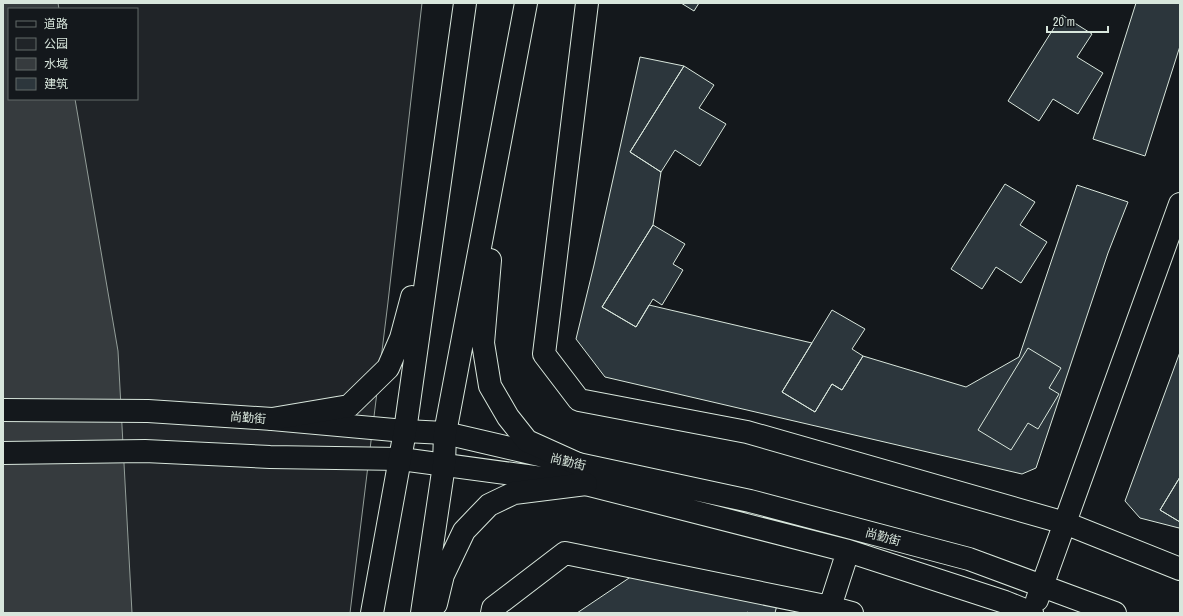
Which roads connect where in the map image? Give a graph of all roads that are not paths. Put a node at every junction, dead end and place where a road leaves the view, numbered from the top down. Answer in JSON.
{"nodes":[{"id":1,"x":465,"y":3,"type":"edge"},
{"id":2,"x":526,"y":3,"type":"edge"},
{"id":3,"x":587,"y":3,"type":"edge"},
{"id":4,"x":448,"y":127,"type":"junction"},
{"id":5,"x":501,"y":133,"type":"junction"},
{"id":6,"x":1180,"y":204,"type":"edge"},
{"id":7,"x":3,"y":410,"type":"edge"},
{"id":8,"x":272,"y":419,"type":"junction"},
{"id":9,"x":405,"y":431,"type":"junction"},
{"id":10,"x":446,"y":433,"type":"junction"},
{"id":11,"x":3,"y":453,"type":"edge"},
{"id":12,"x":401,"y":459,"type":"junction"},
{"id":13,"x":444,"y":465,"type":"junction"},
{"id":14,"x":582,"y":474,"type":"junction"},
{"id":15,"x":1065,"y":523,"type":"junction"},
{"id":16,"x":848,"y":551,"type":"junction"},
{"id":17,"x":1180,"y":569,"type":"edge"},
{"id":18,"x":1042,"y":587,"type":"junction"},
{"id":19,"x":829,"y":610,"type":"edge"},
{"id":20,"x":372,"y":613,"type":"edge"},
{"id":21,"x":422,"y":613,"type":"edge"},
{"id":22,"x":434,"y":613,"type":"edge"},
{"id":23,"x":492,"y":613,"type":"edge"},
{"id":24,"x":852,"y":613,"type":"edge"},
{"id":25,"x":1032,"y":613,"type":"edge"},
{"id":26,"x":1115,"y":613,"type":"edge"}],
"edges":[{"from":1,"to":4,"type":"street"},
{"from":2,"to":5,"type":"street"},
{"from":3,"to":15,"type":"street"},
{"from":4,"to":8,"type":"street"},
{"from":4,"to":9,"type":"street"},
{"from":5,"to":10,"type":"street"},
{"from":5,"to":14,"type":"street"},
{"from":6,"to":15,"type":"street"},
{"from":7,"to":8,"type":"street","name":"尚勤街"},
{"from":8,"to":9,"type":"street","name":"尚勤街"},
{"from":9,"to":10,"type":"street","name":"尚勤街"},
{"from":9,"to":12,"type":"street"},
{"from":10,"to":13,"type":"street"},
{"from":10,"to":14,"type":"street","name":"尚勤街"},
{"from":11,"to":12,"type":"street","name":"尚勤街"},
{"from":12,"to":13,"type":"street","name":"尚勤街"},
{"from":12,"to":20,"type":"street"},
{"from":13,"to":14,"type":"street","name":"尚勤街"},
{"from":13,"to":21,"type":"street"},
{"from":14,"to":16,"type":"street","name":"尚勤街"},
{"from":14,"to":18,"type":"street","name":"尚勤街"},
{"from":14,"to":22,"type":"street"},
{"from":15,"to":17,"type":"street"},
{"from":15,"to":18,"type":"street"},
{"from":16,"to":19,"type":"street"},
{"from":16,"to":25,"type":"street","name":"尚勤街"},
{"from":18,"to":25,"type":"street"},
{"from":18,"to":26,"type":"street","name":"尚勤街"},
{"from":19,"to":23,"type":"street"},
{"from":19,"to":24,"type":"street"}]}
